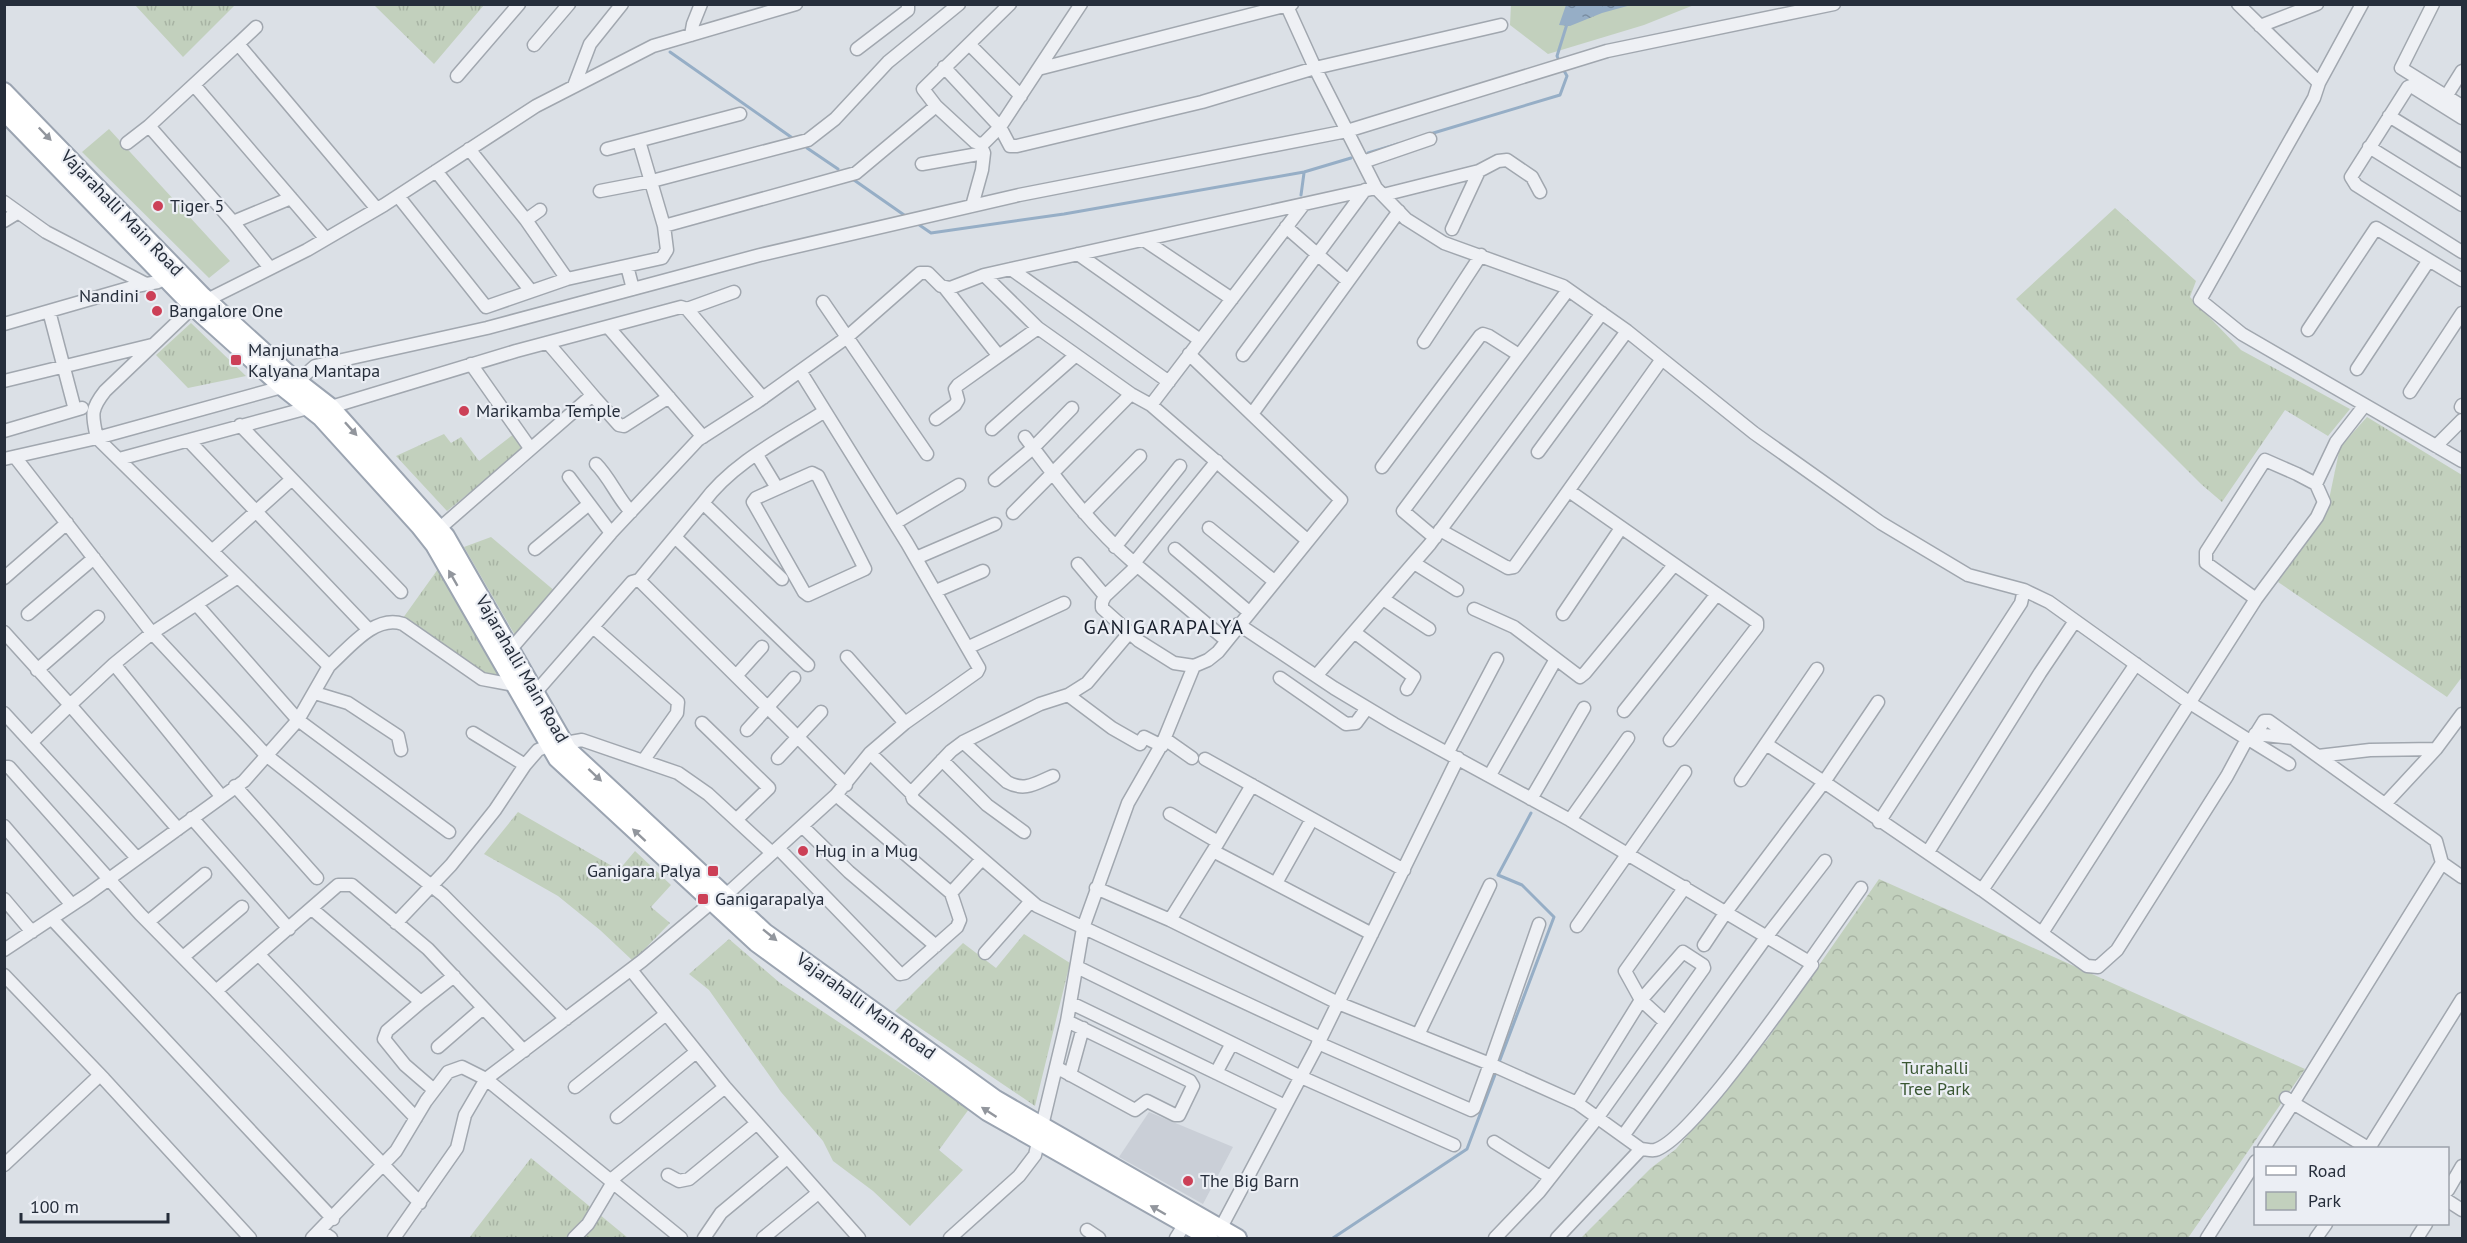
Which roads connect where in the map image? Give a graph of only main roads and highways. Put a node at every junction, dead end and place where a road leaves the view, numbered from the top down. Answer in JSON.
{"nodes":[{"id":1,"x":4,"y":91,"type":"edge"},
{"id":2,"x":4,"y":112,"type":"edge"},
{"id":3,"x":171,"y":275,"type":"junction"},
{"id":4,"x":290,"y":384,"type":"junction"},
{"id":5,"x":556,"y":745,"type":"junction"},
{"id":6,"x":1184,"y":1225,"type":"edge"},
{"id":7,"x":1215,"y":1235,"type":"edge"},
{"id":8,"x":1238,"y":1239,"type":"edge"}],
"edges":[{"from":1,"to":3,"type":"main road","name":"Vajarahalli Main Road","one_way":true},
{"from":2,"to":3,"type":"main road","name":"Vajarahalli Main Road"},
{"from":3,"to":4,"type":"main road","name":"Vajarahalli Main Road"},
{"from":5,"to":4,"type":"main road","name":"Vajarahalli Main Road","one_way":true},
{"from":4,"to":5,"type":"main road","name":"Vajarahalli Main Road","one_way":true},
{"from":5,"to":6,"type":"main road","name":"Vajarahalli Main Road"},
{"from":6,"to":7,"type":"main road","name":"Vajarahalli Main Road"},
{"from":7,"to":8,"type":"main road","name":"Vajarahalli Main Road"}]}
